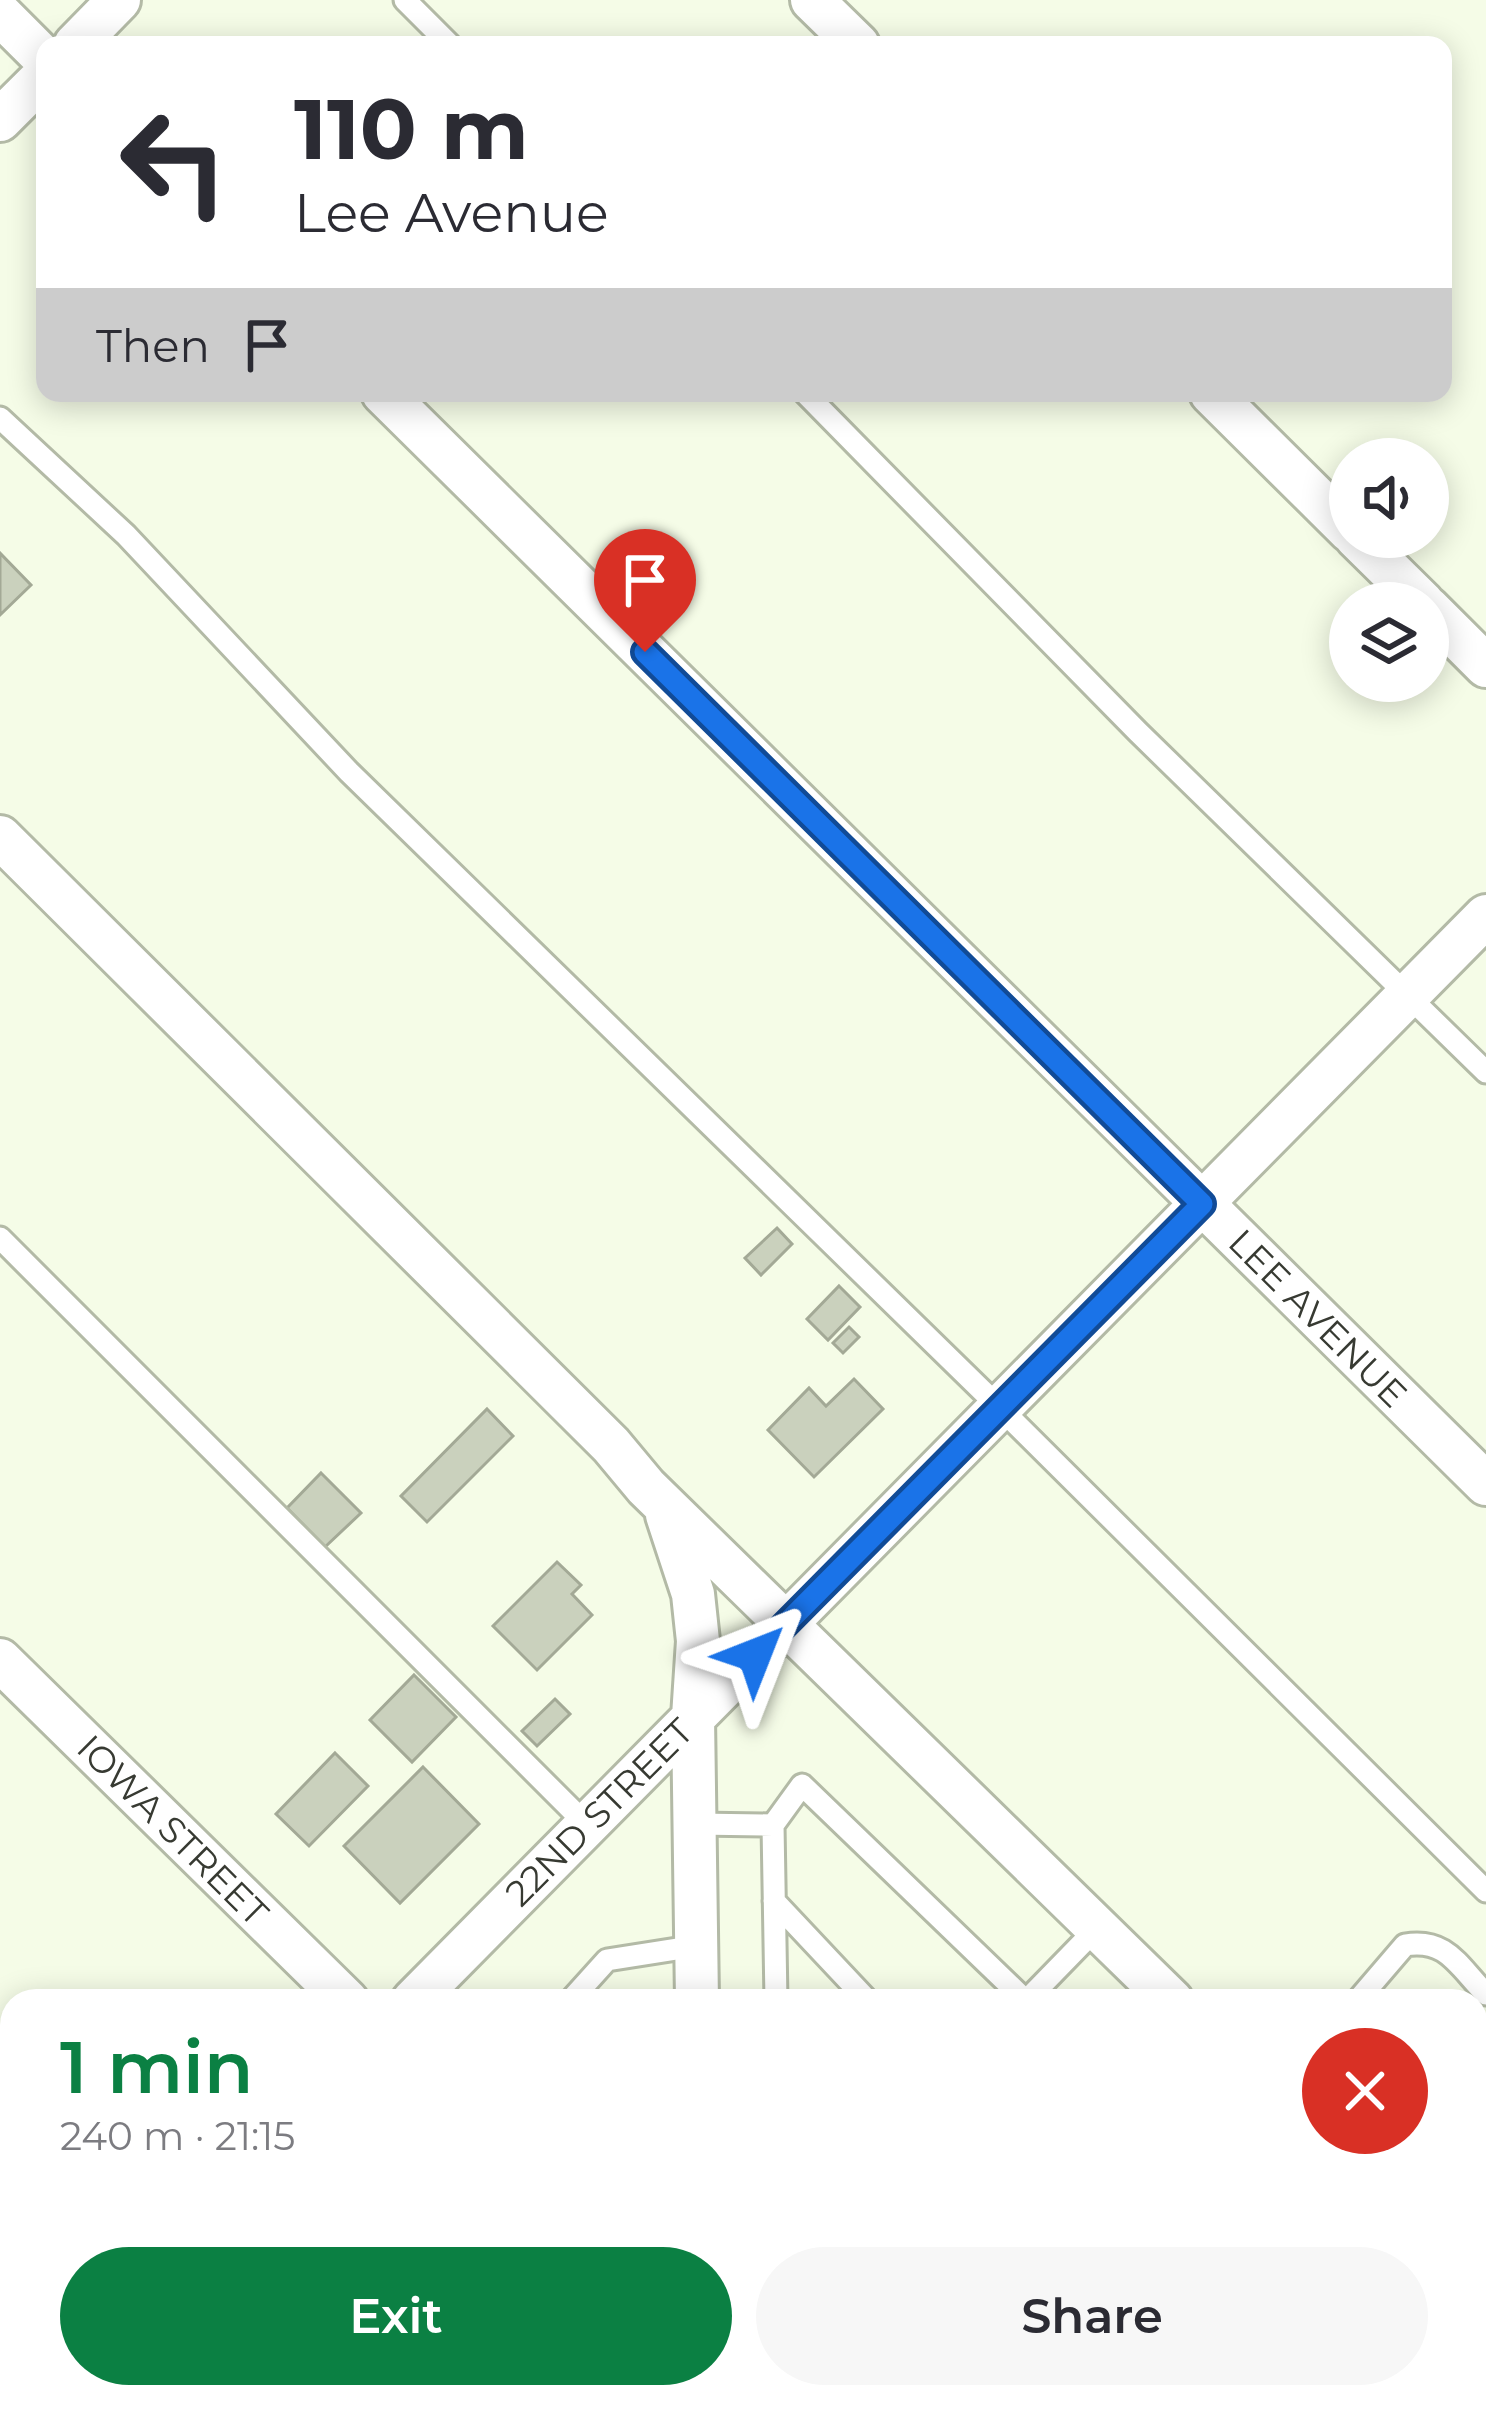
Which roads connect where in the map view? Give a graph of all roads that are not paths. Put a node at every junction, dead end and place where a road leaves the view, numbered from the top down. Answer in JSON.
{"nodes":[{"id":1,"x":119,"y":0,"type":"edge"},
{"id":2,"x":405,"y":0,"type":"edge"},
{"id":3,"x":812,"y":0,"type":"edge"},
{"id":4,"x":0,"y":14,"type":"edge"},
{"id":5,"x":84,"y":36,"type":"edge"},
{"id":6,"x":441,"y":36,"type":"edge"},
{"id":7,"x":849,"y":36,"type":"edge"},
{"id":8,"x":36,"y":50,"type":"edge"},
{"id":9,"x":36,"y":84,"type":"edge"},
{"id":10,"x":0,"y":120,"type":"edge"},
{"id":11,"x":391,"y":402,"type":"edge"},
{"id":12,"x":814,"y":402,"type":"edge"},
{"id":13,"x":1220,"y":402,"type":"edge"},
{"id":14,"x":0,"y":418,"type":"edge"},
{"id":15,"x":1329,"y":510,"type":"edge"},
{"id":16,"x":1377,"y":558,"type":"edge"},
{"id":17,"x":1401,"y":582,"type":"edge"},
{"id":18,"x":1449,"y":630,"type":"edge"},
{"id":19,"x":1486,"y":666,"type":"edge"},
{"id":20,"x":0,"y":837,"type":"edge"},
{"id":21,"x":1486,"y":916,"type":"edge"},
{"id":22,"x":1408,"y":994,"type":"junction"},
{"id":23,"x":1486,"y":1072,"type":"edge"},
{"id":24,"x":1202,"y":1204,"type":"junction"},
{"id":25,"x":0,"y":1238,"type":"edge"},
{"id":26,"x":1000,"y":1408,"type":"junction"},
{"id":27,"x":1486,"y":1484,"type":"edge"},
{"id":28,"x":662,"y":1502,"type":"junction"},
{"id":29,"x":786,"y":1624,"type":"junction"},
{"id":30,"x":0,"y":1660,"type":"edge"},
{"id":31,"x":693,"y":1718,"type":"junction"},
{"id":32,"x":586,"y":1825,"type":"junction"},
{"id":33,"x":696,"y":1825,"type":"junction"},
{"id":34,"x":773,"y":1826,"type":"junction"},
{"id":35,"x":1486,"y":1891,"type":"edge"},
{"id":36,"x":774,"y":1901,"type":"junction"},
{"id":37,"x":1097,"y":1928,"type":"junction"},
{"id":38,"x":696,"y":1946,"type":"junction"},
{"id":39,"x":335,"y":1989,"type":"edge"},
{"id":40,"x":424,"y":1989,"type":"edge"},
{"id":41,"x":581,"y":1989,"type":"edge"},
{"id":42,"x":697,"y":1989,"type":"edge"},
{"id":43,"x":776,"y":1989,"type":"edge"},
{"id":44,"x":857,"y":1989,"type":"edge"},
{"id":45,"x":1014,"y":1989,"type":"edge"},
{"id":46,"x":1038,"y":1989,"type":"edge"},
{"id":47,"x":1160,"y":1989,"type":"edge"},
{"id":48,"x":1367,"y":1989,"type":"edge"},
{"id":49,"x":1481,"y":1989,"type":"edge"}],
"edges":[{"from":1,"to":5,"type":"street"},
{"from":2,"to":6,"type":"lane"},
{"from":3,"to":7,"type":"street"},
{"from":4,"to":8,"type":"street"},
{"from":9,"to":10,"type":"street"},
{"from":11,"to":24,"type":"street","name":"LEE AVENUE"},
{"from":12,"to":22,"type":"lane"},
{"from":13,"to":15,"type":"street"},
{"from":14,"to":26,"type":"lane"},
{"from":16,"to":17,"type":"street"},
{"from":18,"to":19,"type":"street"},
{"from":20,"to":28,"type":"street"},
{"from":21,"to":22,"type":"street","name":"22ND STREET"},
{"from":22,"to":23,"type":"lane"},
{"from":22,"to":24,"type":"street","name":"22ND STREET"},
{"from":24,"to":26,"type":"street","name":"22ND STREET"},
{"from":24,"to":27,"type":"street","name":"LEE AVENUE"},
{"from":25,"to":32,"type":"lane"},
{"from":26,"to":29,"type":"street","name":"22ND STREET"},
{"from":26,"to":35,"type":"lane"},
{"from":28,"to":29,"type":"street"},
{"from":28,"to":31,"type":"street"},
{"from":29,"to":31,"type":"street","name":"22ND STREET"},
{"from":29,"to":37,"type":"street"},
{"from":30,"to":39,"type":"street","name":"IOWA STREET"},
{"from":31,"to":32,"type":"street","name":"22ND STREET"},
{"from":31,"to":33,"type":"street"},
{"from":32,"to":40,"type":"street","name":"22ND STREET"},
{"from":33,"to":34,"type":"lane"},
{"from":33,"to":38,"type":"street"},
{"from":34,"to":36,"type":"lane"},
{"from":34,"to":45,"type":"lane"},
{"from":36,"to":43,"type":"lane"},
{"from":36,"to":44,"type":"lane"},
{"from":37,"to":46,"type":"lane"},
{"from":37,"to":47,"type":"street"},
{"from":38,"to":41,"type":"lane"},
{"from":38,"to":42,"type":"street"},
{"from":48,"to":49,"type":"lane"}]}
